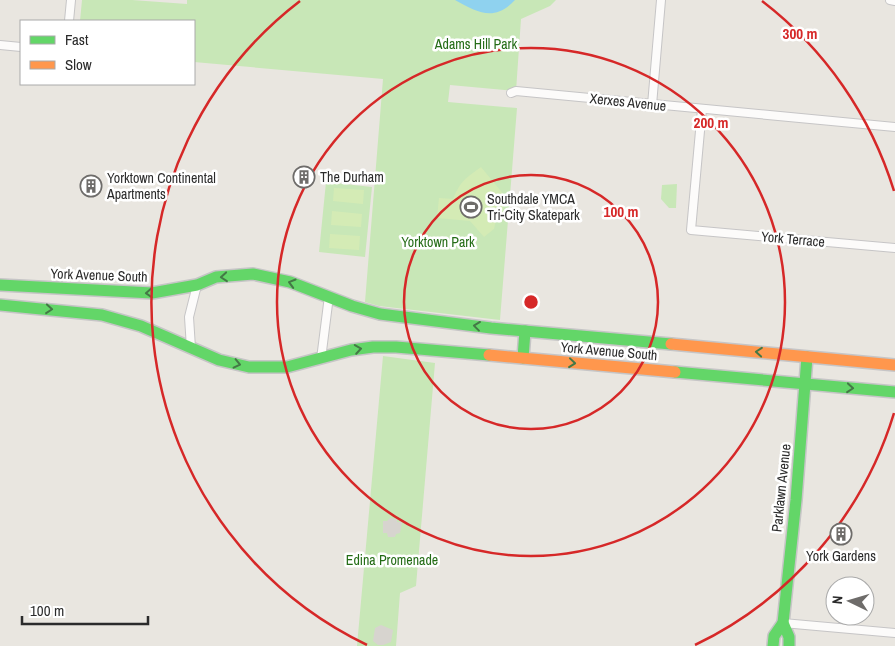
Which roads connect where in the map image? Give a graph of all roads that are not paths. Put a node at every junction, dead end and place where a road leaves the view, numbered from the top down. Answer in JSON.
{"nodes":[{"id":1,"x":71,"y":0,"type":"edge"},
{"id":2,"x":661,"y":0,"type":"edge"},
{"id":3,"x":890,"y":0,"type":"edge"},
{"id":4,"x":895,"y":0,"type":"edge"},
{"id":5,"x":69,"y":20,"type":"edge"},
{"id":6,"x":0,"y":45,"type":"edge"},
{"id":7,"x":20,"y":47,"type":"edge"},
{"id":8,"x":512,"y":93,"type":"dead end"},
{"id":9,"x":652,"y":105,"type":"junction"},
{"id":10,"x":702,"y":109,"type":"junction"},
{"id":11,"x":895,"y":127,"type":"edge"},
{"id":12,"x":895,"y":248,"type":"edge"},
{"id":13,"x":0,"y":285,"type":"edge"},
{"id":14,"x":197,"y":285,"type":"junction"},
{"id":15,"x":329,"y":296,"type":"junction"},
{"id":16,"x":0,"y":305,"type":"edge"},
{"id":17,"x":525,"y":331,"type":"junction"},
{"id":18,"x":191,"y":348,"type":"junction"},
{"id":19,"x":807,"y":357,"type":"junction"},
{"id":20,"x":523,"y":358,"type":"junction"},
{"id":21,"x":321,"y":359,"type":"junction"},
{"id":22,"x":895,"y":364,"type":"edge"},
{"id":23,"x":805,"y":384,"type":"junction"},
{"id":24,"x":895,"y":392,"type":"edge"},
{"id":25,"x":783,"y":623,"type":"junction"},
{"id":26,"x":895,"y":633,"type":"edge"},
{"id":27,"x":773,"y":646,"type":"edge"},
{"id":28,"x":789,"y":646,"type":"edge"}],
"edges":[{"from":1,"to":5,"type":"street"},
{"from":2,"to":9,"type":"street"},
{"from":3,"to":4,"type":"street"},
{"from":6,"to":7,"type":"street"},
{"from":8,"to":9,"type":"street","name":"Xerxes Avenue"},
{"from":9,"to":10,"type":"street","name":"Xerxes Avenue"},
{"from":10,"to":11,"type":"street","name":"Xerxes Avenue"},
{"from":10,"to":12,"type":"street","name":"York Terrace"},
{"from":14,"to":13,"type":"street","name":"York Avenue South","one_way":true},
{"from":15,"to":14,"type":"street","name":"York Avenue South","one_way":true},
{"from":14,"to":18,"type":"street"},
{"from":17,"to":15,"type":"street","name":"York Avenue South","one_way":true},
{"from":15,"to":21,"type":"street"},
{"from":16,"to":18,"type":"street","name":"York Avenue South","one_way":true},
{"from":19,"to":17,"type":"street","name":"York Avenue South","one_way":true},
{"from":17,"to":20,"type":"street"},
{"from":18,"to":21,"type":"street","name":"York Avenue South","one_way":true},
{"from":19,"to":22,"type":"street","name":"York Avenue South"},
{"from":19,"to":23,"type":"street","name":"Parklawn Avenue"},
{"from":21,"to":20,"type":"street","name":"York Avenue South","one_way":true},
{"from":20,"to":23,"type":"street","name":"York Avenue South","one_way":true},
{"from":23,"to":24,"type":"street","name":"York Avenue South","one_way":true},
{"from":23,"to":25,"type":"street","name":"Parklawn Avenue"},
{"from":25,"to":26,"type":"street"},
{"from":25,"to":27,"type":"street","name":"Parklawn Avenue"},
{"from":25,"to":28,"type":"street","name":"Parklawn Avenue"}]}
